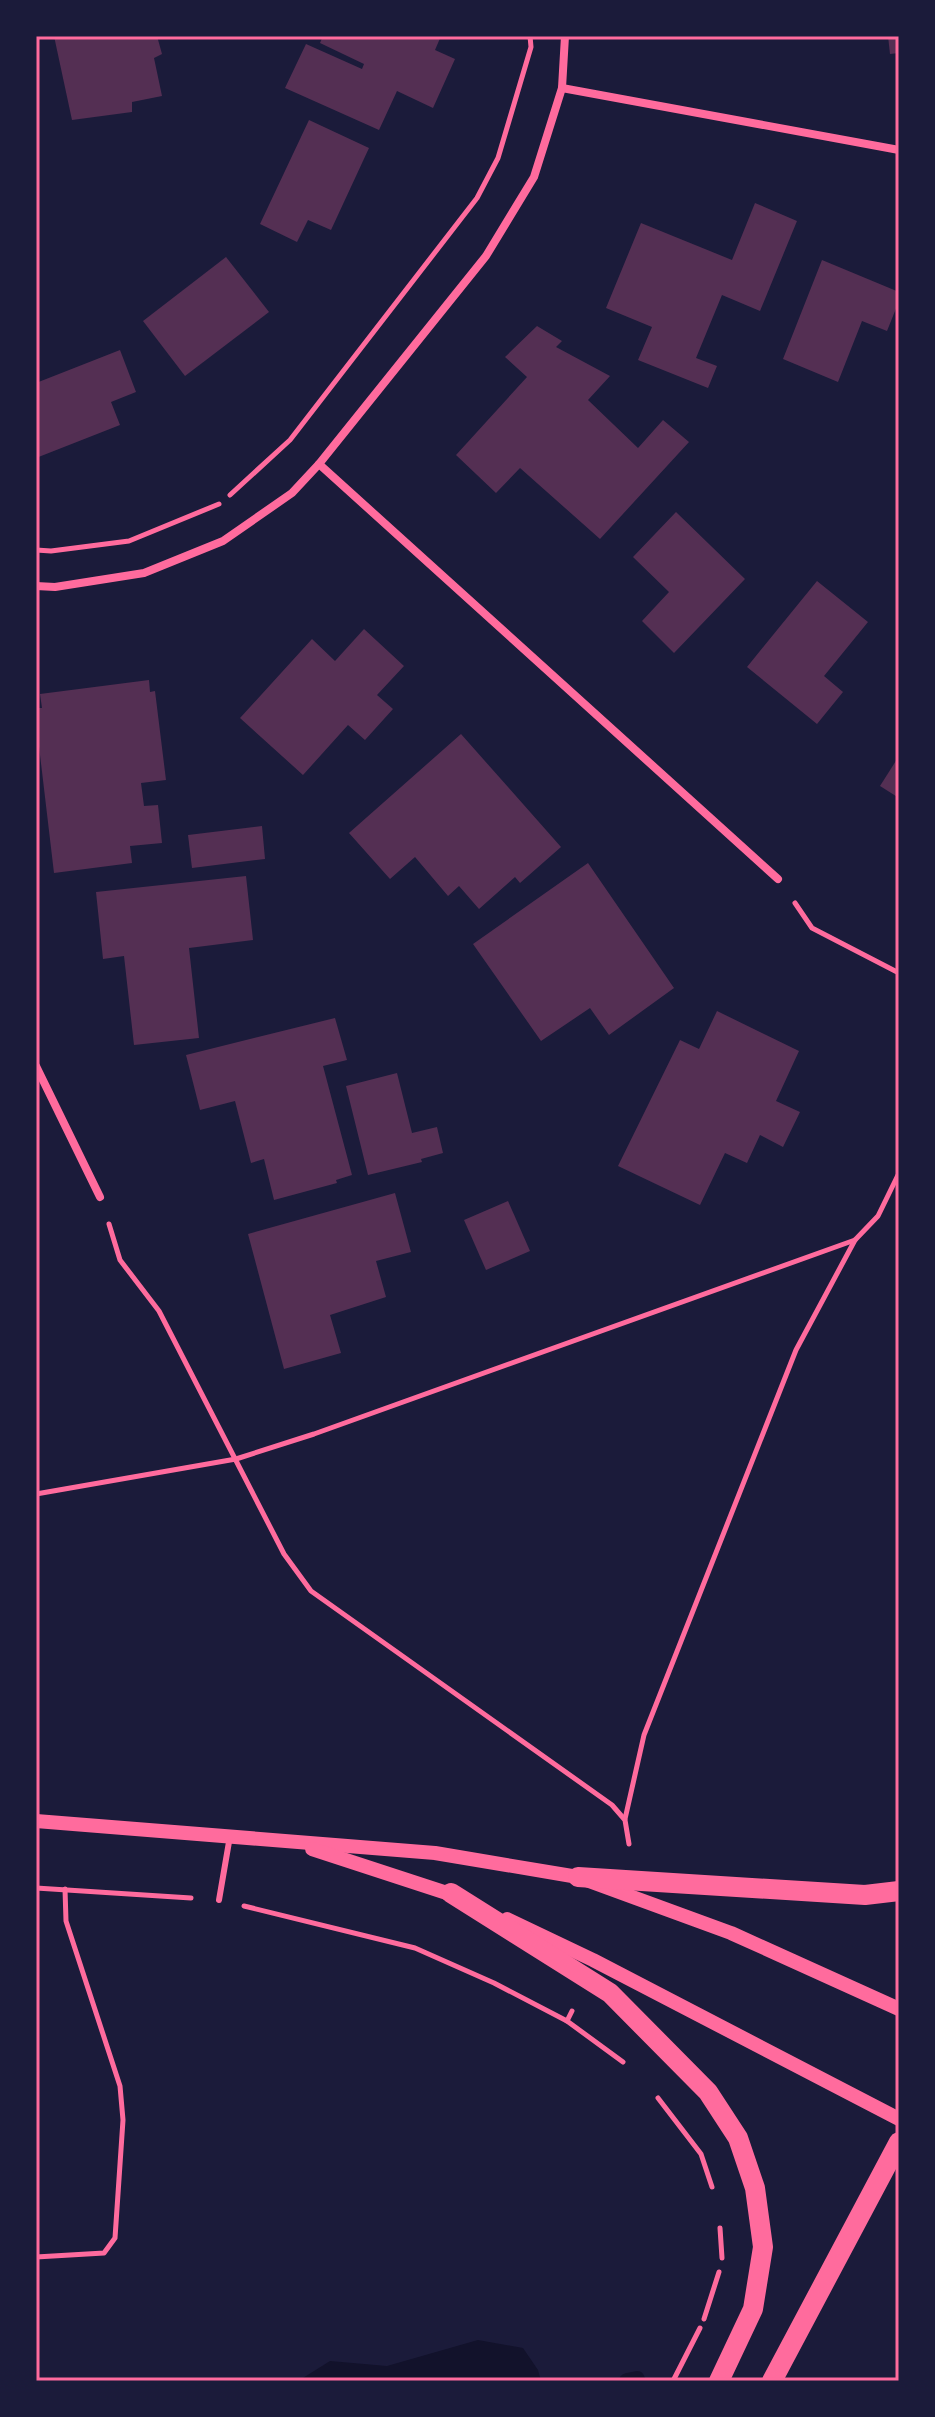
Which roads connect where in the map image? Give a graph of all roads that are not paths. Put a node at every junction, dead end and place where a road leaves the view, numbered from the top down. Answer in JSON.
{"nodes":[{"id":1,"x":565,"y":36,"type":"edge"},
{"id":2,"x":562,"y":88,"type":"junction"},
{"id":3,"x":899,"y":150,"type":"edge"},
{"id":4,"x":319,"y":464,"type":"junction"},
{"id":5,"x":36,"y":586,"type":"edge"},
{"id":6,"x":778,"y":879,"type":"road end"},
{"id":7,"x":36,"y":1066,"type":"edge"},
{"id":8,"x":100,"y":1197,"type":"road end"},
{"id":9,"x":36,"y":1821,"type":"edge"},
{"id":10,"x":230,"y":1836,"type":"junction"},
{"id":11,"x":287,"y":1842,"type":"junction"},
{"id":12,"x":578,"y":1877,"type":"junction"},
{"id":13,"x":899,"y":1891,"type":"edge"},
{"id":14,"x":451,"y":1893,"type":"junction"},
{"id":15,"x":219,"y":1900,"type":"road end"},
{"id":16,"x":899,"y":2009,"type":"edge"},
{"id":17,"x":899,"y":2119,"type":"edge"},
{"id":18,"x":899,"y":2142,"type":"edge"},
{"id":19,"x":719,"y":2381,"type":"edge"},
{"id":20,"x":772,"y":2381,"type":"edge"}],
"edges":[{"from":1,"to":2,"type":"street"},
{"from":2,"to":3,"type":"street"},
{"from":2,"to":4,"type":"street"},
{"from":4,"to":5,"type":"street"},
{"from":4,"to":6,"type":"street"},
{"from":7,"to":8,"type":"street"},
{"from":9,"to":10,"type":"street"},
{"from":10,"to":11,"type":"street"},
{"from":10,"to":15,"type":"lane"},
{"from":11,"to":12,"type":"street"},
{"from":11,"to":14,"type":"street"},
{"from":12,"to":13,"type":"main road"},
{"from":12,"to":16,"type":"street"},
{"from":14,"to":17,"type":"street"},
{"from":14,"to":19,"type":"main road"},
{"from":18,"to":20,"type":"main road"}]}
